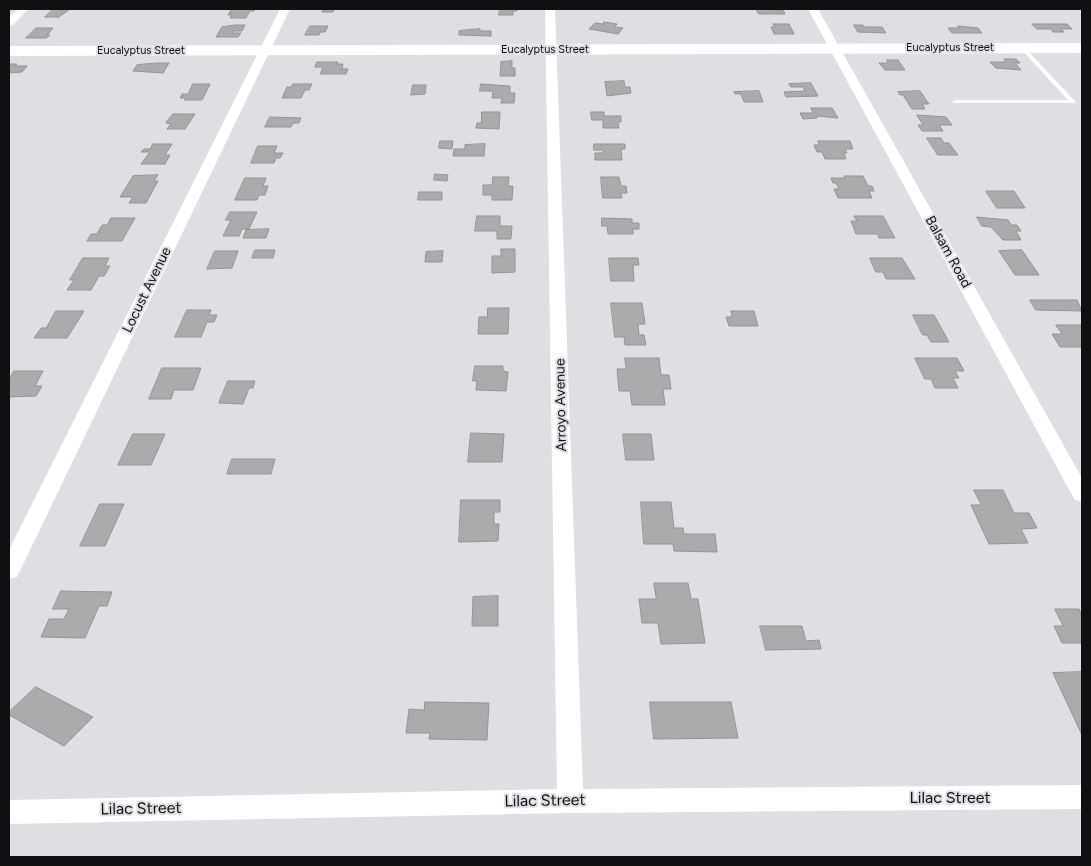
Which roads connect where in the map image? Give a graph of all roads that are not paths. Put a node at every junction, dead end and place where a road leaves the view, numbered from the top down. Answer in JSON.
{"nodes":[{"id":1,"x":23,"y":9,"type":"edge"},
{"id":2,"x":285,"y":9,"type":"edge"},
{"id":3,"x":550,"y":9,"type":"edge"},
{"id":4,"x":813,"y":9,"type":"edge"},
{"id":5,"x":9,"y":23,"type":"edge"},
{"id":6,"x":836,"y":48,"type":"junction"},
{"id":7,"x":1023,"y":48,"type":"junction"},
{"id":8,"x":1082,"y":48,"type":"edge"},
{"id":9,"x":552,"y":50,"type":"junction"},
{"id":10,"x":264,"y":51,"type":"junction"},
{"id":11,"x":9,"y":52,"type":"edge"},
{"id":12,"x":955,"y":102,"type":"dead end"},
{"id":13,"x":1082,"y":495,"type":"edge"},
{"id":14,"x":9,"y":570,"type":"edge"},
{"id":15,"x":1082,"y":797,"type":"edge"},
{"id":16,"x":570,"y":801,"type":"junction"},
{"id":17,"x":9,"y":812,"type":"edge"}],
"edges":[{"from":1,"to":5,"type":"street"},
{"from":2,"to":10,"type":"street","name":"Locust Avenue"},
{"from":3,"to":9,"type":"street","name":"Arroyo Avenue"},
{"from":4,"to":6,"type":"street","name":"Balsam Road"},
{"from":6,"to":7,"type":"main road","name":"Eucalyptus Street"},
{"from":6,"to":9,"type":"main road","name":"Eucalyptus Street"},
{"from":6,"to":13,"type":"street","name":"Balsam Road"},
{"from":7,"to":8,"type":"main road","name":"Eucalyptus Street"},
{"from":7,"to":12,"type":"lane"},
{"from":9,"to":10,"type":"main road","name":"Eucalyptus Street"},
{"from":9,"to":16,"type":"street","name":"Arroyo Avenue"},
{"from":10,"to":11,"type":"main road","name":"Eucalyptus Street"},
{"from":10,"to":14,"type":"street","name":"Locust Avenue"},
{"from":15,"to":16,"type":"street","name":"Lilac Street"},
{"from":16,"to":17,"type":"street","name":"Lilac Street"}]}
